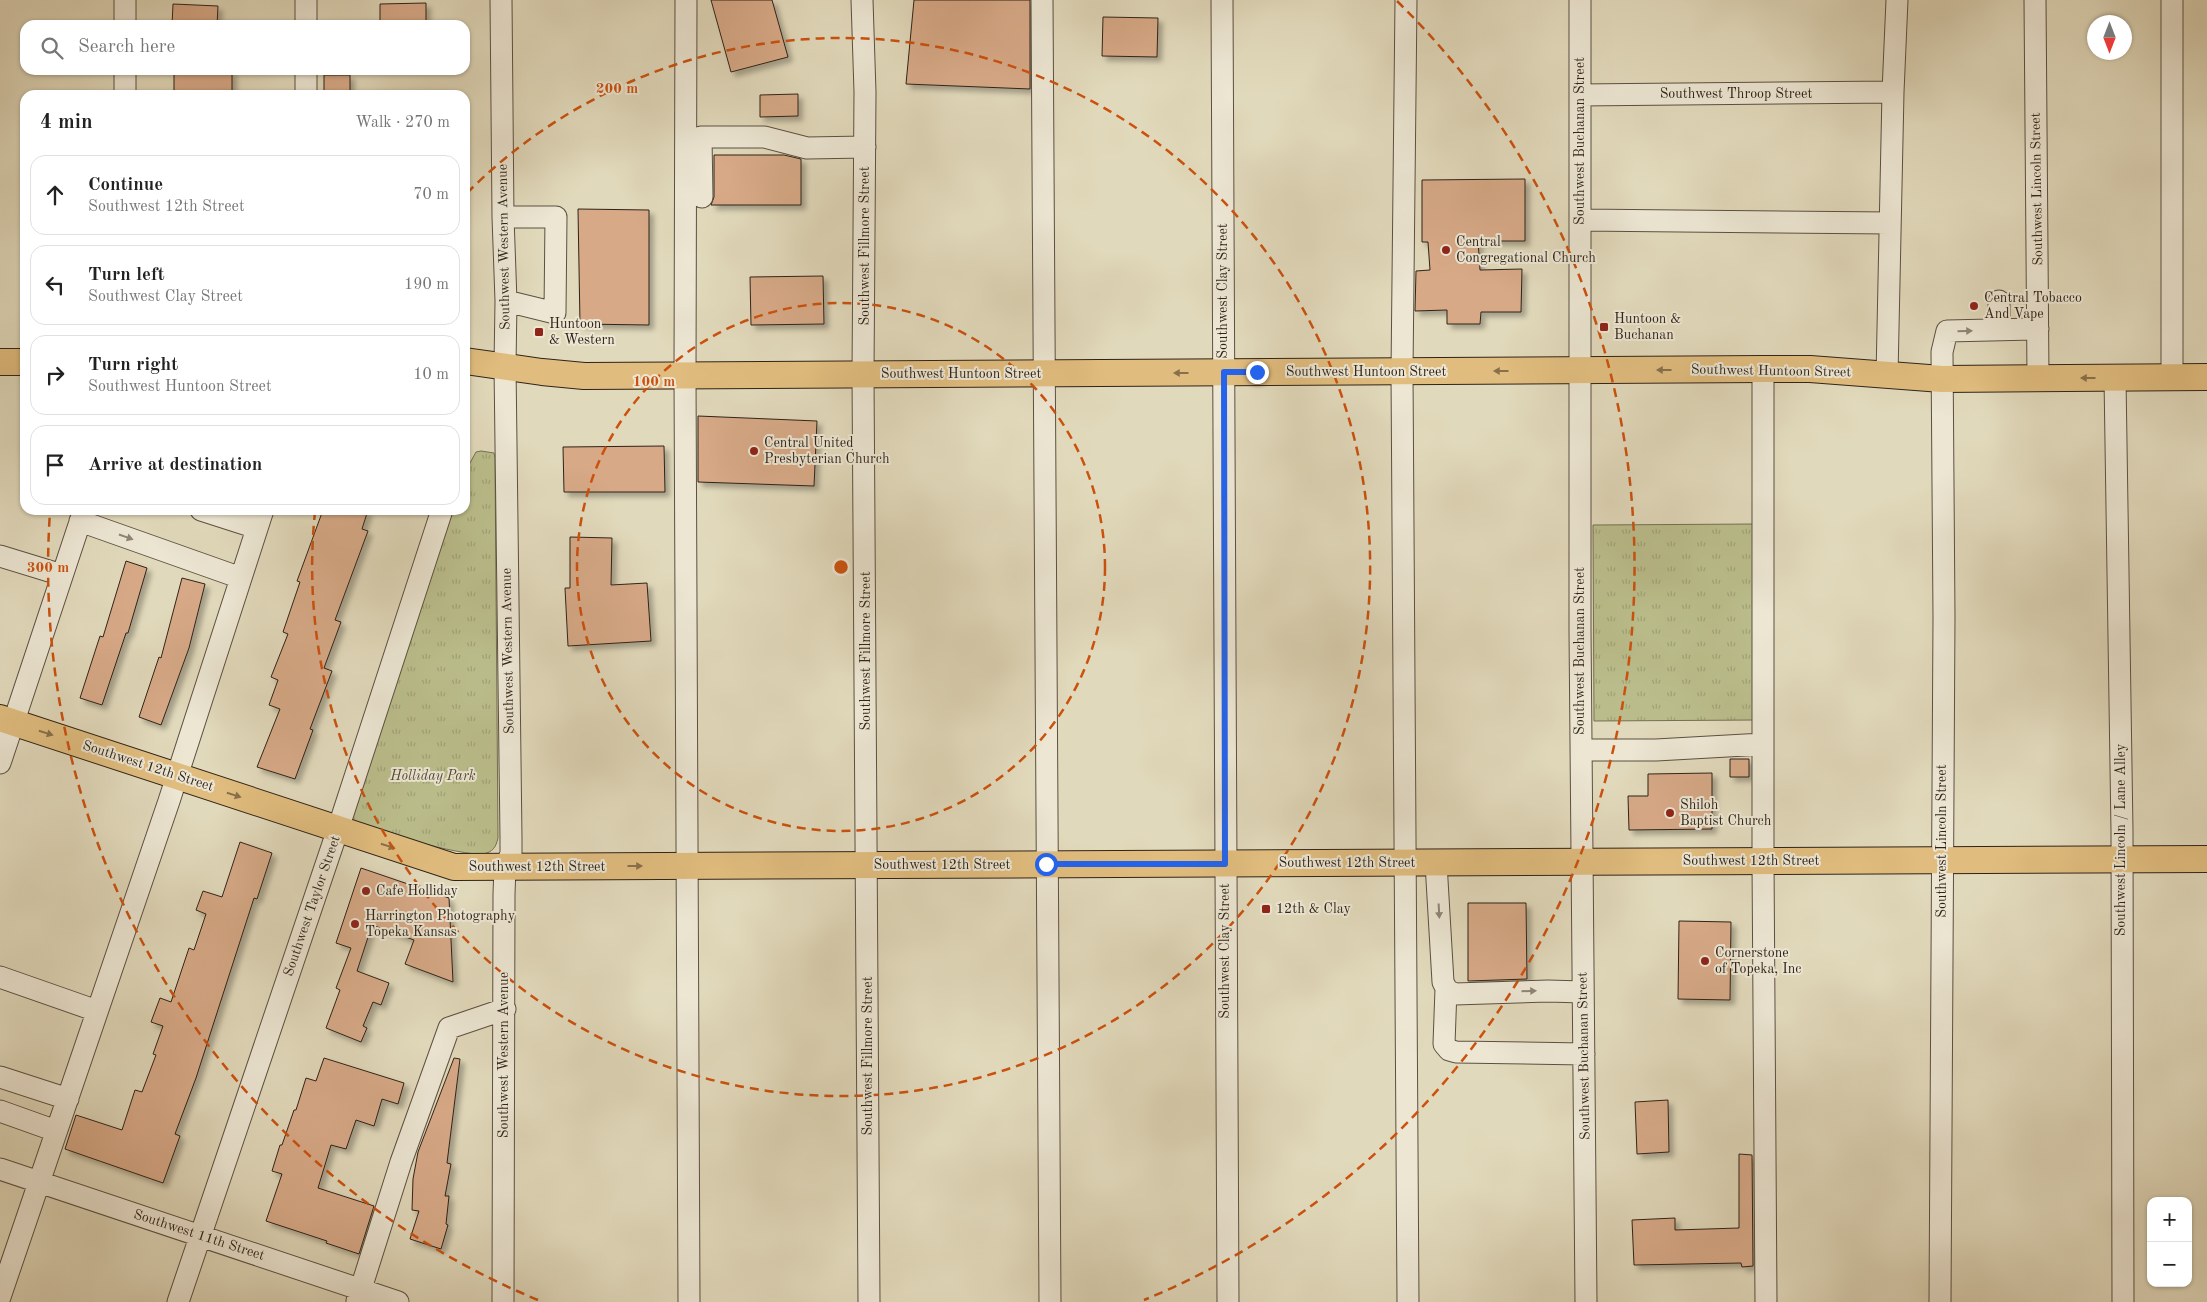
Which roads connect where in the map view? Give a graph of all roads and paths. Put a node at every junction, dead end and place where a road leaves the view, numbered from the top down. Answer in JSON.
{"nodes":[{"id":1,"x":125,"y":0,"type":"edge"},
{"id":2,"x":306,"y":0,"type":"edge"},
{"id":3,"x":501,"y":0,"type":"edge"},
{"id":4,"x":686,"y":0,"type":"edge"},
{"id":5,"x":862,"y":0,"type":"edge"},
{"id":6,"x":1042,"y":0,"type":"edge"},
{"id":7,"x":1222,"y":0,"type":"edge"},
{"id":8,"x":1406,"y":0,"type":"edge"},
{"id":9,"x":1580,"y":0,"type":"edge"},
{"id":10,"x":1897,"y":0,"type":"edge"},
{"id":11,"x":2035,"y":0,"type":"edge"},
{"id":12,"x":2172,"y":0,"type":"edge"},
{"id":13,"x":125,"y":20,"type":"edge"},
{"id":14,"x":306,"y":20,"type":"edge"},
{"id":15,"x":125,"y":75,"type":"edge"},
{"id":16,"x":306,"y":75,"type":"edge"},
{"id":17,"x":125,"y":90,"type":"edge"},
{"id":18,"x":306,"y":90,"type":"edge"},
{"id":19,"x":1893,"y":92,"type":"junction"},
{"id":20,"x":1580,"y":95,"type":"junction"},
{"id":21,"x":865,"y":147,"type":"junction"},
{"id":22,"x":702,"y":197,"type":"dead end"},
{"id":23,"x":503,"y":217,"type":"junction"},
{"id":24,"x":1580,"y":220,"type":"junction"},
{"id":25,"x":1890,"y":223,"type":"junction"},
{"id":26,"x":506,"y":301,"type":"junction"},
{"id":27,"x":2000,"y":301,"type":"dead end"},
{"id":28,"x":2038,"y":329,"type":"junction"},
{"id":29,"x":1999,"y":330,"type":"junction"},
{"id":30,"x":0,"y":362,"type":"edge"},
{"id":31,"x":20,"y":362,"type":"edge"},
{"id":32,"x":470,"y":362,"type":"edge"},
{"id":33,"x":505,"y":366,"type":"junction"},
{"id":34,"x":1763,"y":369,"type":"junction"},
{"id":35,"x":1579,"y":370,"type":"junction"},
{"id":36,"x":1224,"y":372,"type":"junction"},
{"id":37,"x":1402,"y":372,"type":"junction"},
{"id":38,"x":1044,"y":374,"type":"junction"},
{"id":39,"x":685,"y":375,"type":"junction"},
{"id":40,"x":864,"y":375,"type":"junction"},
{"id":41,"x":1887,"y":376,"type":"junction"},
{"id":42,"x":2038,"y":378,"type":"junction"},
{"id":43,"x":2115,"y":378,"type":"junction"},
{"id":44,"x":2172,"y":378,"type":"junction"},
{"id":45,"x":2207,"y":378,"type":"edge"},
{"id":46,"x":1942,"y":379,"type":"junction"},
{"id":47,"x":82,"y":515,"type":"edge"},
{"id":48,"x":234,"y":515,"type":"edge"},
{"id":49,"x":440,"y":515,"type":"edge"},
{"id":50,"x":260,"y":519,"type":"edge"},
{"id":51,"x":0,"y":557,"type":"edge"},
{"id":52,"x":62,"y":575,"type":"junction"},
{"id":53,"x":241,"y":578,"type":"junction"},
{"id":54,"x":7,"y":720,"type":"edge"},
{"id":55,"x":1763,"y":744,"type":"junction"},
{"id":56,"x":1581,"y":750,"type":"junction"},
{"id":57,"x":0,"y":763,"type":"edge"},
{"id":58,"x":177,"y":776,"type":"junction"},
{"id":59,"x":338,"y":829,"type":"junction"},
{"id":60,"x":2122,"y":859,"type":"junction"},
{"id":61,"x":2207,"y":859,"type":"edge"},
{"id":62,"x":1942,"y":860,"type":"junction"},
{"id":63,"x":1763,"y":861,"type":"junction"},
{"id":64,"x":1583,"y":862,"type":"junction"},
{"id":65,"x":1404,"y":863,"type":"junction"},
{"id":66,"x":1436,"y":863,"type":"junction"},
{"id":67,"x":1046,"y":864,"type":"junction"},
{"id":68,"x":1225,"y":864,"type":"junction"},
{"id":69,"x":867,"y":865,"type":"junction"},
{"id":70,"x":688,"y":866,"type":"junction"},
{"id":71,"x":505,"y":867,"type":"junction"},
{"id":72,"x":0,"y":977,"type":"edge"},
{"id":73,"x":1446,"y":989,"type":"junction"},
{"id":74,"x":1583,"y":992,"type":"junction"},
{"id":75,"x":504,"y":1008,"type":"junction"},
{"id":76,"x":97,"y":1012,"type":"junction"},
{"id":77,"x":1584,"y":1054,"type":"junction"},
{"id":78,"x":0,"y":1077,"type":"edge"},
{"id":79,"x":68,"y":1099,"type":"junction"},
{"id":80,"x":0,"y":1112,"type":"edge"},
{"id":81,"x":56,"y":1131,"type":"junction"},
{"id":82,"x":0,"y":1169,"type":"edge"},
{"id":83,"x":39,"y":1182,"type":"junction"},
{"id":84,"x":201,"y":1236,"type":"junction"},
{"id":85,"x":359,"y":1296,"type":"edge"},
{"id":86,"x":0,"y":1297,"type":"edge"},
{"id":87,"x":178,"y":1302,"type":"edge"},
{"id":88,"x":398,"y":1302,"type":"edge"},
{"id":89,"x":503,"y":1302,"type":"edge"},
{"id":90,"x":689,"y":1302,"type":"edge"},
{"id":91,"x":869,"y":1302,"type":"edge"},
{"id":92,"x":1050,"y":1302,"type":"edge"},
{"id":93,"x":1228,"y":1302,"type":"edge"},
{"id":94,"x":1408,"y":1302,"type":"edge"},
{"id":95,"x":1586,"y":1302,"type":"edge"},
{"id":96,"x":1766,"y":1302,"type":"edge"},
{"id":97,"x":1940,"y":1302,"type":"edge"},
{"id":98,"x":2123,"y":1302,"type":"edge"}],
"edges":[{"from":1,"to":13,"type":"street"},
{"from":2,"to":14,"type":"street"},
{"from":3,"to":23,"type":"street","name":"Southwest Western Avenue"},
{"from":4,"to":39,"type":"street"},
{"from":5,"to":21,"type":"street","name":"Southwest Fillmore Street"},
{"from":6,"to":38,"type":"street"},
{"from":7,"to":36,"type":"street","name":"Southwest Clay Street"},
{"from":8,"to":37,"type":"street"},
{"from":9,"to":20,"type":"street","name":"Southwest Buchanan Street"},
{"from":10,"to":19,"type":"street"},
{"from":11,"to":28,"type":"street","name":"Southwest Lincoln Street"},
{"from":12,"to":44,"type":"street"},
{"from":15,"to":17,"type":"street"},
{"from":16,"to":18,"type":"street"},
{"from":19,"to":20,"type":"street","name":"Southwest Throop Street"},
{"from":19,"to":25,"type":"street"},
{"from":20,"to":24,"type":"street","name":"Southwest Buchanan Street"},
{"from":21,"to":22,"type":"street"},
{"from":21,"to":40,"type":"street","name":"Southwest Fillmore Street"},
{"from":23,"to":26,"type":"street","name":"Southwest Western Avenue"},
{"from":23,"to":26,"type":"street"},
{"from":24,"to":25,"type":"street"},
{"from":24,"to":35,"type":"street","name":"Southwest Buchanan Street"},
{"from":25,"to":41,"type":"street"},
{"from":26,"to":33,"type":"street","name":"Southwest Western Avenue"},
{"from":27,"to":29,"type":"street"},
{"from":28,"to":29,"type":"street"},
{"from":28,"to":42,"type":"street","name":"Southwest Lincoln Street"},
{"from":46,"to":29,"type":"street","name":"Southwest Lincoln Street","one_way":true},
{"from":30,"to":31,"type":"main road"},
{"from":32,"to":33,"type":"main road","name":"Southwest Huntoon Street"},
{"from":33,"to":39,"type":"main road","name":"Southwest Huntoon Street"},
{"from":33,"to":71,"type":"street","name":"Southwest Western Avenue"},
{"from":34,"to":35,"type":"main road","name":"Southwest Huntoon Street","one_way":true},
{"from":34,"to":41,"type":"main road","name":"Southwest Huntoon Street"},
{"from":34,"to":55,"type":"street"},
{"from":35,"to":37,"type":"main road","name":"Southwest Huntoon Street","one_way":true},
{"from":35,"to":56,"type":"street","name":"Southwest Buchanan Street"},
{"from":36,"to":37,"type":"main road","name":"Southwest Huntoon Street"},
{"from":36,"to":38,"type":"main road","name":"Southwest Huntoon Street","one_way":true},
{"from":36,"to":68,"type":"street","name":"Southwest Clay Street"},
{"from":37,"to":65,"type":"street"},
{"from":38,"to":40,"type":"main road","name":"Southwest Huntoon Street"},
{"from":38,"to":67,"type":"street"},
{"from":39,"to":40,"type":"main road","name":"Southwest Huntoon Street"},
{"from":39,"to":70,"type":"street"},
{"from":40,"to":69,"type":"street","name":"Southwest Fillmore Street"},
{"from":41,"to":46,"type":"main road","name":"Southwest Huntoon Street"},
{"from":43,"to":42,"type":"main road","name":"Southwest Huntoon Street","one_way":true},
{"from":42,"to":46,"type":"main road","name":"Southwest Huntoon Street"},
{"from":43,"to":44,"type":"main road","name":"Southwest Huntoon Street"},
{"from":43,"to":60,"type":"street","name":"Southwest Lincoln / Lane Alley"},
{"from":44,"to":45,"type":"main road","name":"Southwest Huntoon Street"},
{"from":46,"to":62,"type":"street","name":"Southwest Lincoln Street"},
{"from":47,"to":52,"type":"street"},
{"from":47,"to":53,"type":"street","one_way":true},
{"from":48,"to":50,"type":"street"},
{"from":49,"to":59,"type":"street","name":"Southwest Taylor Street"},
{"from":50,"to":53,"type":"street"},
{"from":51,"to":52,"type":"street"},
{"from":52,"to":54,"type":"street"},
{"from":53,"to":58,"type":"street"},
{"from":54,"to":57,"type":"street"},
{"from":54,"to":58,"type":"main road","name":"Southwest 12th Street","one_way":true},
{"from":55,"to":56,"type":"street"},
{"from":55,"to":63,"type":"street"},
{"from":56,"to":64,"type":"street","name":"Southwest Buchanan Street"},
{"from":58,"to":59,"type":"main road","name":"Southwest 12th Street","one_way":true},
{"from":58,"to":76,"type":"street"},
{"from":59,"to":71,"type":"main road","name":"Southwest 12th Street","one_way":true},
{"from":59,"to":84,"type":"street","name":"Southwest Taylor Street"},
{"from":60,"to":61,"type":"main road","name":"Southwest 12th Street"},
{"from":60,"to":62,"type":"main road","name":"Southwest 12th Street"},
{"from":60,"to":98,"type":"street","name":"Southwest Lincoln / Lane Alley"},
{"from":62,"to":63,"type":"main road","name":"Southwest 12th Street"},
{"from":62,"to":97,"type":"street","name":"Southwest Lincoln Street"},
{"from":63,"to":64,"type":"main road","name":"Southwest 12th Street"},
{"from":63,"to":96,"type":"street"},
{"from":64,"to":66,"type":"main road","name":"Southwest 12th Street"},
{"from":64,"to":74,"type":"street","name":"Southwest Buchanan Street"},
{"from":65,"to":66,"type":"main road","name":"Southwest 12th Street"},
{"from":65,"to":68,"type":"main road","name":"Southwest 12th Street"},
{"from":65,"to":94,"type":"street"},
{"from":66,"to":73,"type":"street","one_way":true},
{"from":67,"to":68,"type":"main road","name":"Southwest 12th Street"},
{"from":67,"to":69,"type":"main road","name":"Southwest 12th Street"},
{"from":67,"to":92,"type":"street"},
{"from":68,"to":93,"type":"street","name":"Southwest Clay Street"},
{"from":69,"to":70,"type":"main road","name":"Southwest 12th Street"},
{"from":69,"to":91,"type":"street","name":"Southwest Fillmore Street"},
{"from":71,"to":70,"type":"main road","name":"Southwest 12th Street","one_way":true},
{"from":70,"to":90,"type":"street"},
{"from":71,"to":75,"type":"street","name":"Southwest Western Avenue"},
{"from":72,"to":76,"type":"street"},
{"from":73,"to":74,"type":"street","one_way":true},
{"from":73,"to":77,"type":"street"},
{"from":74,"to":77,"type":"street","name":"Southwest Buchanan Street"},
{"from":75,"to":85,"type":"street"},
{"from":75,"to":89,"type":"street","name":"Southwest Western Avenue"},
{"from":76,"to":79,"type":"street"},
{"from":77,"to":95,"type":"street","name":"Southwest Buchanan Street"},
{"from":78,"to":79,"type":"street"},
{"from":79,"to":81,"type":"street"},
{"from":80,"to":81,"type":"street"},
{"from":81,"to":83,"type":"street"},
{"from":82,"to":83,"type":"street","name":"Southwest 11th Street"},
{"from":83,"to":84,"type":"street","name":"Southwest 11th Street"},
{"from":83,"to":86,"type":"street"},
{"from":84,"to":85,"type":"street","name":"Southwest 11th Street"},
{"from":84,"to":87,"type":"street","name":"Southwest Taylor Street"},
{"from":85,"to":88,"type":"street","name":"Southwest 11th Street"}]}
